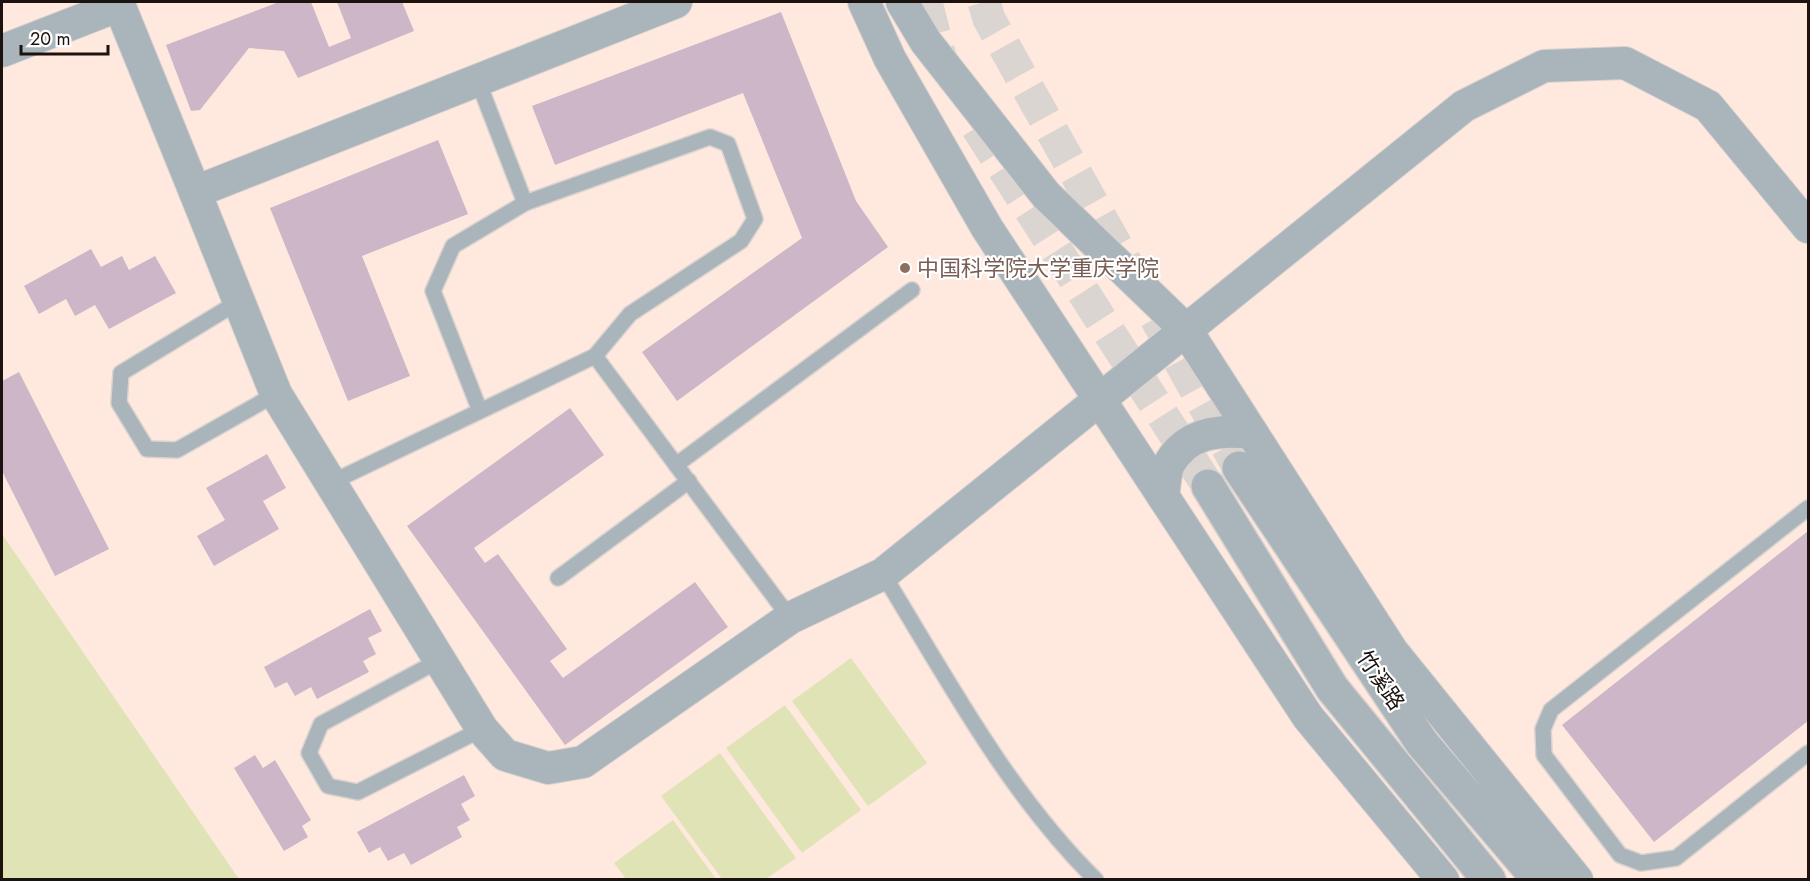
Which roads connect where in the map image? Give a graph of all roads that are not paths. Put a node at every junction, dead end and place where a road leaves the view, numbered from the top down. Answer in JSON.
{"nodes":[{"id":1,"x":676,"y":2,"type":"edge"},
{"id":2,"x":864,"y":2,"type":"edge"},
{"id":3,"x":902,"y":2,"type":"edge"},
{"id":4,"x":119,"y":3,"type":"edge"},
{"id":5,"x":2,"y":51,"type":"edge"},
{"id":6,"x":478,"y":81,"type":"junction"},
{"id":7,"x":195,"y":192,"type":"junction"},
{"id":8,"x":525,"y":203,"type":"junction"},
{"id":9,"x":1809,"y":227,"type":"edge"},
{"id":10,"x":912,"y":290,"type":"dead end"},
{"id":11,"x":238,"y":302,"type":"junction"},
{"id":12,"x":1186,"y":330,"type":"junction"},
{"id":13,"x":595,"y":356,"type":"junction"},
{"id":14,"x":276,"y":394,"type":"junction"},
{"id":15,"x":1100,"y":400,"type":"junction"},
{"id":16,"x":480,"y":411,"type":"junction"},
{"id":17,"x":1252,"y":433,"type":"junction"},
{"id":18,"x":676,"y":465,"type":"junction"},
{"id":19,"x":1239,"y":468,"type":"tunnel mouth"},
{"id":20,"x":689,"y":482,"type":"junction"},
{"id":21,"x":330,"y":483,"type":"junction"},
{"id":22,"x":1208,"y":486,"type":"tunnel mouth"},
{"id":23,"x":1163,"y":496,"type":"junction"},
{"id":24,"x":1809,"y":508,"type":"edge"},
{"id":25,"x":883,"y":574,"type":"junction"},
{"id":26,"x":558,"y":578,"type":"dead end"},
{"id":27,"x":790,"y":618,"type":"junction"},
{"id":28,"x":438,"y":661,"type":"junction"},
{"id":29,"x":482,"y":729,"type":"junction"},
{"id":30,"x":1809,"y":753,"type":"edge"},
{"id":31,"x":1096,"y":879,"type":"edge"},
{"id":32,"x":1443,"y":879,"type":"edge"},
{"id":33,"x":1489,"y":879,"type":"edge"},
{"id":34,"x":1539,"y":879,"type":"edge"},
{"id":35,"x":1577,"y":879,"type":"edge"}],
"edges":[{"from":1,"to":6,"type":"street"},
{"from":2,"to":15,"type":"street"},
{"from":3,"to":12,"type":"street"},
{"from":4,"to":5,"type":"street"},
{"from":4,"to":7,"type":"street"},
{"from":6,"to":7,"type":"street"},
{"from":6,"to":8,"type":"lane"},
{"from":7,"to":11,"type":"street"},
{"from":8,"to":13,"type":"lane"},
{"from":8,"to":16,"type":"lane"},
{"from":9,"to":12,"type":"street"},
{"from":10,"to":18,"type":"lane"},
{"from":11,"to":14,"type":"street"},
{"from":11,"to":14,"type":"lane"},
{"from":12,"to":15,"type":"street"},
{"from":12,"to":17,"type":"street"},
{"from":13,"to":16,"type":"lane"},
{"from":13,"to":18,"type":"lane"},
{"from":14,"to":21,"type":"street"},
{"from":15,"to":23,"type":"street"},
{"from":15,"to":25,"type":"street"},
{"from":16,"to":21,"type":"lane"},
{"from":17,"to":23,"type":"street"},
{"from":17,"to":35,"type":"street"},
{"from":18,"to":20,"type":"lane"},
{"from":19,"to":34,"type":"street","name":"竹溪路"},
{"from":20,"to":26,"type":"lane"},
{"from":20,"to":27,"type":"lane"},
{"from":21,"to":28,"type":"street"},
{"from":22,"to":33,"type":"street","name":"竹溪路"},
{"from":23,"to":32,"type":"street"},
{"from":24,"to":30,"type":"lane"},
{"from":25,"to":27,"type":"street"},
{"from":25,"to":31,"type":"lane"},
{"from":27,"to":29,"type":"street"},
{"from":28,"to":29,"type":"street"},
{"from":28,"to":29,"type":"lane"}]}
